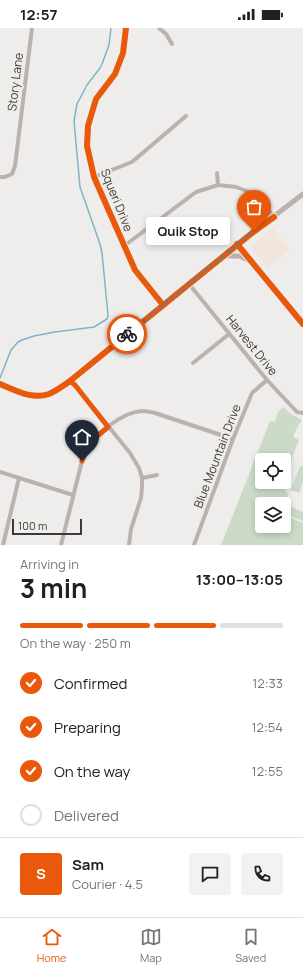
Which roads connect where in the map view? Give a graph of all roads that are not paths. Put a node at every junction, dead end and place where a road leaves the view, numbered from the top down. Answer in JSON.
{"nodes":[{"id":1,"x":32,"y":28,"type":"edge"},
{"id":2,"x":126,"y":28,"type":"edge"},
{"id":3,"x":159,"y":28,"type":"edge"},
{"id":4,"x":172,"y":44,"type":"dead end"},
{"id":5,"x":186,"y":116,"type":"dead end"},
{"id":6,"x":217,"y":173,"type":"dead end"},
{"id":7,"x":0,"y":177,"type":"edge"},
{"id":8,"x":94,"y":177,"type":"junction"},
{"id":9,"x":218,"y":185,"type":"junction"},
{"id":10,"x":303,"y":194,"type":"edge"},
{"id":11,"x":274,"y":217,"type":"junction"},
{"id":12,"x":237,"y":244,"type":"junction"},
{"id":13,"x":124,"y":246,"type":"junction"},
{"id":14,"x":224,"y":256,"type":"junction"},
{"id":15,"x":252,"y":262,"type":"junction"},
{"id":16,"x":189,"y":284,"type":"junction"},
{"id":17,"x":163,"y":305,"type":"junction"},
{"id":18,"x":303,"y":324,"type":"edge"},
{"id":19,"x":229,"y":334,"type":"junction"},
{"id":20,"x":193,"y":363,"type":"dead end"},
{"id":21,"x":267,"y":380,"type":"junction"},
{"id":22,"x":70,"y":381,"type":"junction"},
{"id":23,"x":0,"y":384,"type":"edge"},
{"id":24,"x":303,"y":414,"type":"edge"},
{"id":25,"x":108,"y":427,"type":"junction"},
{"id":26,"x":234,"y":439,"type":"junction"},
{"id":27,"x":0,"y":472,"type":"edge"},
{"id":28,"x":157,"y":476,"type":"dead end"},
{"id":29,"x":19,"y":478,"type":"junction"},
{"id":30,"x":142,"y":478,"type":"junction"},
{"id":31,"x":73,"y":495,"type":"junction"},
{"id":32,"x":3,"y":545,"type":"edge"},
{"id":33,"x":61,"y":545,"type":"edge"},
{"id":34,"x":129,"y":545,"type":"edge"},
{"id":35,"x":194,"y":545,"type":"edge"}],
"edges":[{"from":1,"to":7,"type":"street","name":"Story Lane"},
{"from":2,"to":8,"type":"street","name":"Squeri Drive"},
{"from":3,"to":4,"type":"street"},
{"from":5,"to":8,"type":"street"},
{"from":6,"to":9,"type":"street"},
{"from":8,"to":13,"type":"street","name":"Squeri Drive"},
{"from":9,"to":11,"type":"street"},
{"from":9,"to":13,"type":"street"},
{"from":10,"to":11,"type":"street"},
{"from":11,"to":12,"type":"street"},
{"from":12,"to":14,"type":"street"},
{"from":12,"to":15,"type":"street"},
{"from":13,"to":17,"type":"street","name":"Squeri Drive"},
{"from":14,"to":15,"type":"street"},
{"from":14,"to":16,"type":"street"},
{"from":15,"to":18,"type":"street"},
{"from":16,"to":17,"type":"street"},
{"from":16,"to":19,"type":"street","name":"Harvest Drive"},
{"from":17,"to":22,"type":"street"},
{"from":19,"to":20,"type":"street"},
{"from":19,"to":21,"type":"street","name":"Harvest Drive"},
{"from":21,"to":24,"type":"street","name":"Harvest Drive"},
{"from":21,"to":26,"type":"street","name":"Blue Mountain Drive"},
{"from":22,"to":23,"type":"street"},
{"from":22,"to":25,"type":"street"},
{"from":25,"to":26,"type":"street"},
{"from":25,"to":30,"type":"street"},
{"from":25,"to":31,"type":"street"},
{"from":26,"to":35,"type":"street","name":"Blue Mountain Drive"},
{"from":27,"to":29,"type":"street"},
{"from":28,"to":30,"type":"street"},
{"from":29,"to":31,"type":"street"},
{"from":29,"to":32,"type":"street"},
{"from":30,"to":34,"type":"street"},
{"from":31,"to":33,"type":"street"}]}
